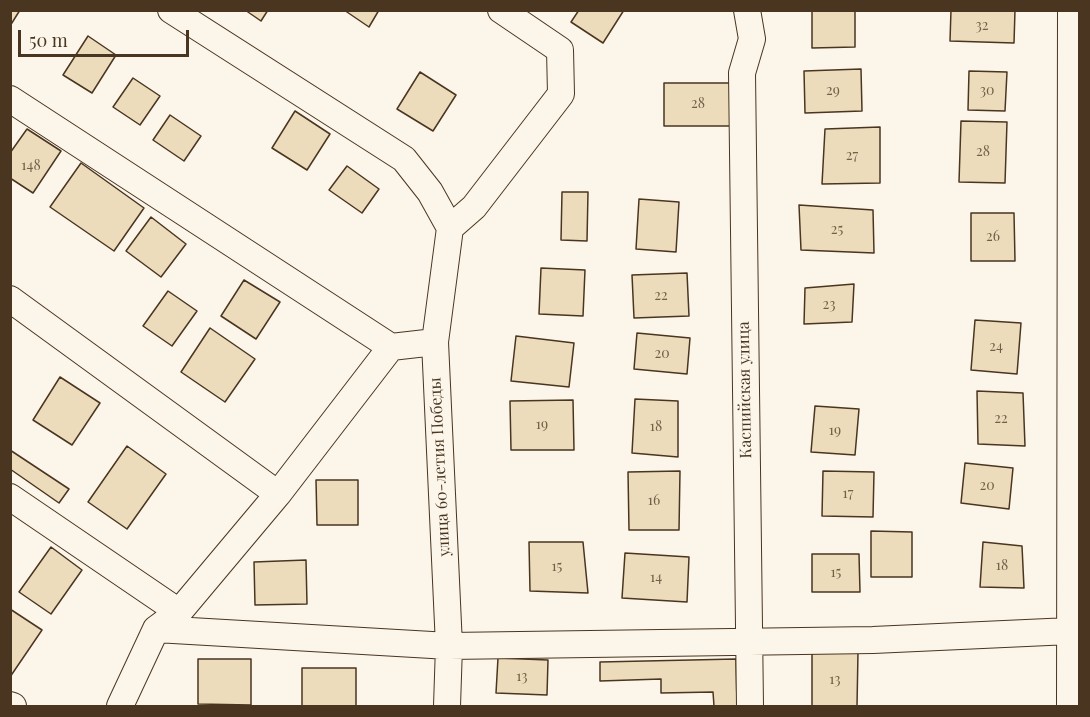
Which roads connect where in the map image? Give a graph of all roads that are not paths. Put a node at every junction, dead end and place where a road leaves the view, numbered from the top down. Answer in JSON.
{"nodes":[{"id":1,"x":171,"y":10,"type":"edge"},
{"id":2,"x":501,"y":10,"type":"edge"},
{"id":3,"x":747,"y":10,"type":"edge"},
{"id":4,"x":1071,"y":10,"type":"edge"},
{"id":5,"x":10,"y":99,"type":"edge"},
{"id":6,"x":450,"y":228,"type":"junction"},
{"id":7,"x":10,"y":299,"type":"edge"},
{"id":8,"x":435,"y":342,"type":"junction"},
{"id":9,"x":391,"y":347,"type":"junction"},
{"id":10,"x":278,"y":494,"type":"junction"},
{"id":11,"x":10,"y":497,"type":"edge"},
{"id":12,"x":179,"y":612,"type":"junction"},
{"id":13,"x":156,"y":629,"type":"junction"},
{"id":14,"x":1070,"y":631,"type":"junction"},
{"id":15,"x":748,"y":640,"type":"junction"},
{"id":16,"x":448,"y":646,"type":"junction"},
{"id":17,"x":120,"y":706,"type":"edge"},
{"id":18,"x":447,"y":706,"type":"edge"},
{"id":19,"x":750,"y":706,"type":"edge"},
{"id":20,"x":1070,"y":706,"type":"edge"}],
"edges":[{"from":1,"to":6,"type":"street"},
{"from":2,"to":6,"type":"street"},
{"from":3,"to":15,"type":"street","name":"Каспийская улица"},
{"from":4,"to":14,"type":"street"},
{"from":5,"to":9,"type":"street"},
{"from":6,"to":8,"type":"street","name":"улица 60-летия Победы"},
{"from":7,"to":10,"type":"street"},
{"from":8,"to":9,"type":"street"},
{"from":8,"to":16,"type":"street","name":"улица 60-летия Победы"},
{"from":9,"to":10,"type":"street"},
{"from":10,"to":12,"type":"street"},
{"from":11,"to":12,"type":"street"},
{"from":12,"to":13,"type":"street"},
{"from":13,"to":16,"type":"street"},
{"from":13,"to":17,"type":"street"},
{"from":14,"to":15,"type":"street"},
{"from":14,"to":20,"type":"street"},
{"from":15,"to":16,"type":"street"},
{"from":15,"to":19,"type":"street","name":"Каспийская улица"},
{"from":16,"to":18,"type":"street","name":"улица 60-летия Победы"}]}
